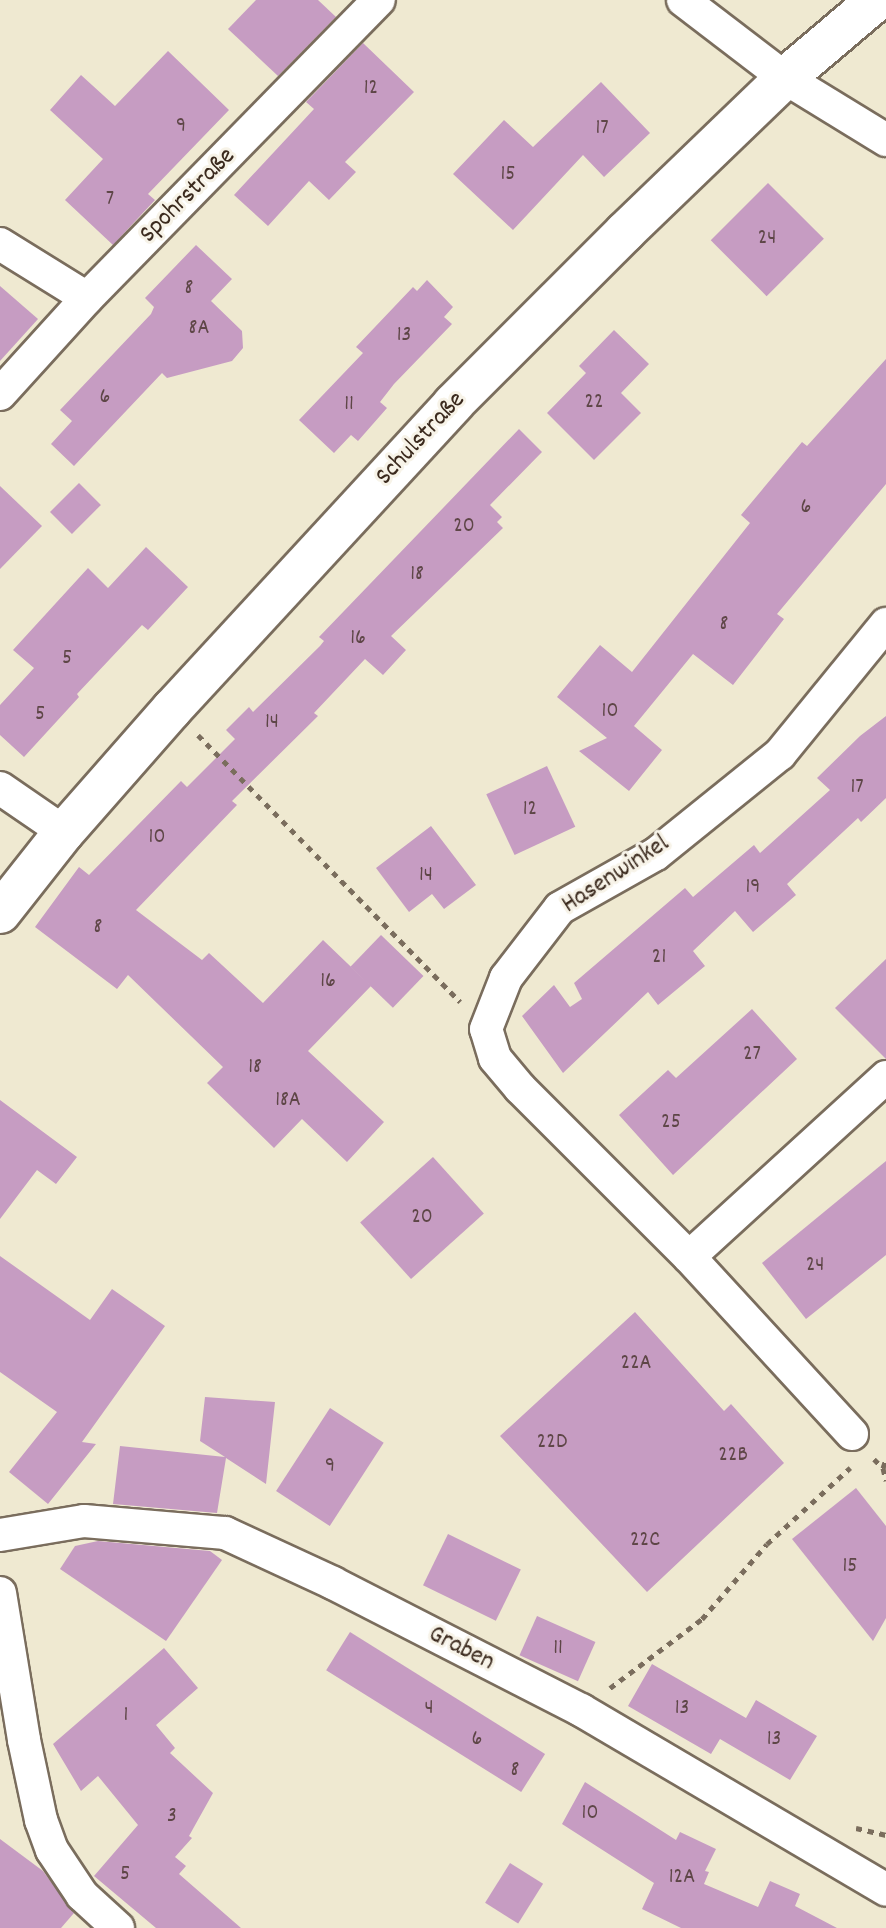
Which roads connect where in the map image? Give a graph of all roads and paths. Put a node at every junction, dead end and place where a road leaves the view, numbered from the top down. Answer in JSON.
{"nodes":[{"id":1,"x":379,"y":0,"type":"edge"},
{"id":2,"x":683,"y":0,"type":"edge"},
{"id":3,"x":877,"y":0,"type":"edge"},
{"id":4,"x":785,"y":78,"type":"junction"},
{"id":5,"x":886,"y":140,"type":"edge"},
{"id":6,"x":0,"y":244,"type":"edge"},
{"id":7,"x":87,"y":298,"type":"junction"},
{"id":8,"x":0,"y":394,"type":"edge"},
{"id":9,"x":886,"y":624,"type":"edge"},
{"id":10,"x":172,"y":709,"type":"junction"},
{"id":11,"x":0,"y":788,"type":"edge"},
{"id":12,"x":64,"y":832,"type":"junction"},
{"id":13,"x":0,"y":913,"type":"edge"},
{"id":14,"x":486,"y":1029,"type":"junction"},
{"id":15,"x":886,"y":1077,"type":"edge"},
{"id":16,"x":689,"y":1257,"type":"junction"},
{"id":17,"x":854,"y":1448,"type":"joint"},
{"id":18,"x":886,"y":1459,"type":"edge"},
{"id":19,"x":886,"y":1481,"type":"edge"},
{"id":20,"x":0,"y":1535,"type":"edge"},
{"id":21,"x":0,"y":1593,"type":"edge"},
{"id":22,"x":581,"y":1710,"type":"junction"},
{"id":23,"x":886,"y":1890,"type":"edge"},
{"id":24,"x":118,"y":1928,"type":"edge"}],
"edges":[{"from":1,"to":7,"type":"street","name":"Spohrstraße"},
{"from":2,"to":4,"type":"street"},
{"from":3,"to":4,"type":"street","name":"Schulstraße"},
{"from":4,"to":5,"type":"street"},
{"from":4,"to":10,"type":"street","name":"Schulstraße"},
{"from":6,"to":7,"type":"street"},
{"from":7,"to":8,"type":"street","name":"Spohrstraße"},
{"from":9,"to":14,"type":"street","name":"Hasenwinkel"},
{"from":10,"to":12,"type":"street","name":"Schulstraße"},
{"from":10,"to":14,"type":"path"},
{"from":11,"to":12,"type":"street"},
{"from":12,"to":13,"type":"street","name":"Schulstraße"},
{"from":14,"to":16,"type":"street"},
{"from":15,"to":16,"type":"street"},
{"from":16,"to":17,"type":"street"},
{"from":17,"to":22,"type":"path"},
{"from":18,"to":19,"type":"path"},
{"from":20,"to":22,"type":"street","name":"Graben"},
{"from":21,"to":24,"type":"street"},
{"from":22,"to":23,"type":"street","name":"Graben"}]}
